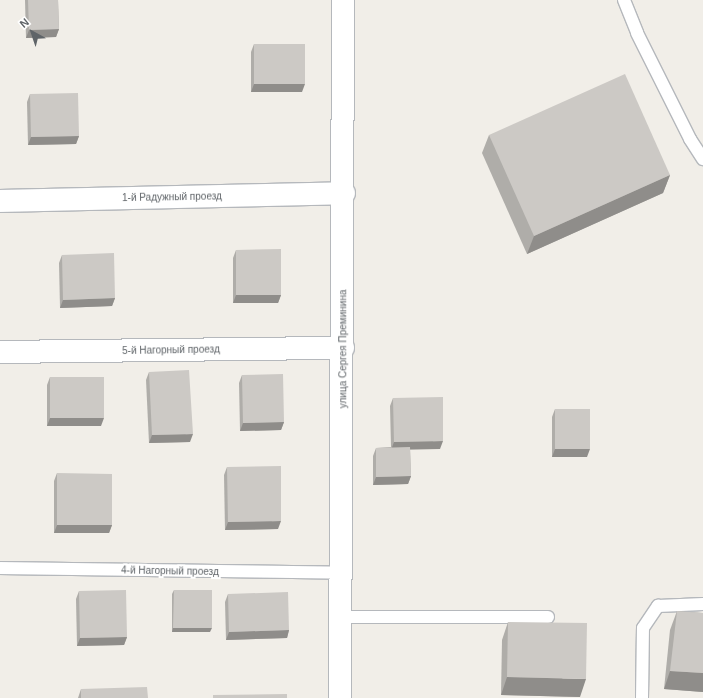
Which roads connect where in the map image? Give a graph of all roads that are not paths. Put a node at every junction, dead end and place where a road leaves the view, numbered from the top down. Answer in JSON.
{"nodes":[{"id":1,"x":343,"y":0,"type":"edge"},
{"id":2,"x":624,"y":0,"type":"edge"},
{"id":3,"x":703,"y":158,"type":"edge"},
{"id":4,"x":344,"y":193,"type":"junction"},
{"id":5,"x":0,"y":201,"type":"edge"},
{"id":6,"x":343,"y":348,"type":"junction"},
{"id":7,"x":0,"y":352,"type":"edge"},
{"id":8,"x":0,"y":568,"type":"edge"},
{"id":9,"x":341,"y":573,"type":"junction"},
{"id":10,"x":703,"y":604,"type":"edge"},
{"id":11,"x":340,"y":617,"type":"junction"},
{"id":12,"x":548,"y":617,"type":"dead end"},
{"id":13,"x":340,"y":698,"type":"edge"},
{"id":14,"x":642,"y":698,"type":"edge"}],
"edges":[{"from":1,"to":4,"type":"street","name":"улица Сергея Преминина"},
{"from":2,"to":3,"type":"lane"},
{"from":4,"to":5,"type":"street","name":"1-й Радужный проезд"},
{"from":4,"to":6,"type":"street","name":"улица Сергея Преминина"},
{"from":6,"to":7,"type":"street","name":"5-й Нагорный проезд"},
{"from":6,"to":9,"type":"street","name":"улица Сергея Преминина"},
{"from":8,"to":9,"type":"lane","name":"4-й Нагорный проезд"},
{"from":9,"to":11,"type":"street","name":"улица Сергея Преминина"},
{"from":10,"to":14,"type":"lane"},
{"from":11,"to":12,"type":"lane"},
{"from":11,"to":13,"type":"street","name":"улица Сергея Преминина"}]}
